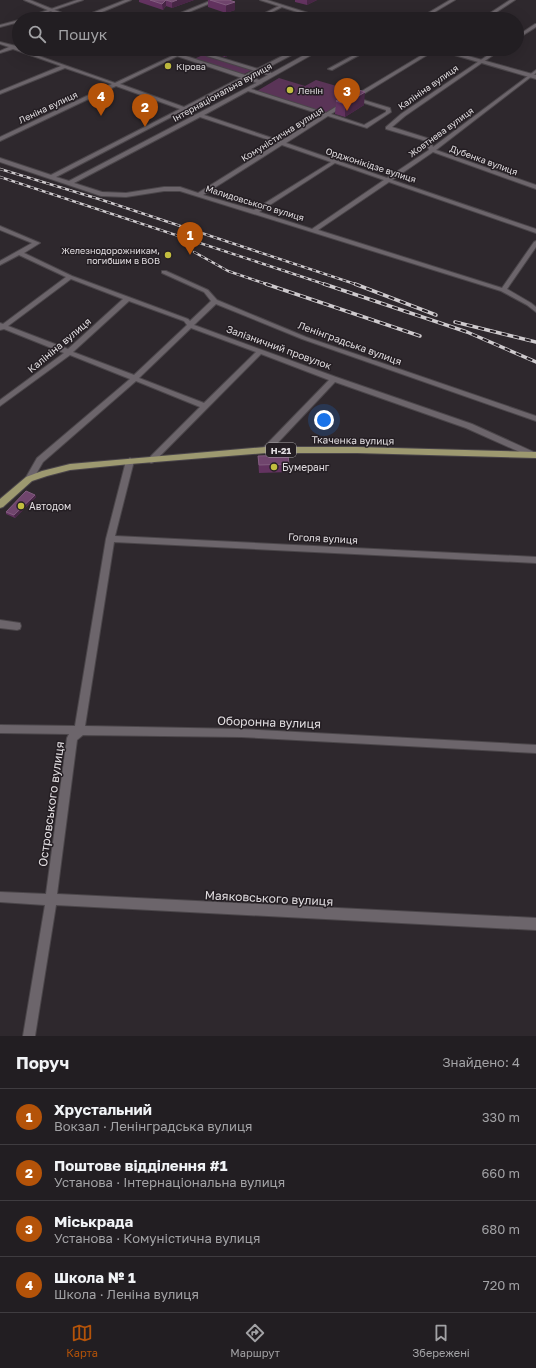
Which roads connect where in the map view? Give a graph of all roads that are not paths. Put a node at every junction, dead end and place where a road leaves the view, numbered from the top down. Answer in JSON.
{"nodes":[{"id":1,"x":26,"y":0,"type":"edge"},
{"id":2,"x":81,"y":0,"type":"edge"},
{"id":3,"x":129,"y":0,"type":"edge"},
{"id":4,"x":136,"y":0,"type":"edge"},
{"id":5,"x":216,"y":0,"type":"edge"},
{"id":6,"x":262,"y":0,"type":"edge"},
{"id":7,"x":453,"y":0,"type":"edge"},
{"id":8,"x":513,"y":0,"type":"edge"},
{"id":9,"x":282,"y":6,"type":"junction"},
{"id":10,"x":52,"y":10,"type":"junction"},
{"id":11,"x":46,"y":12,"type":"edge"},
{"id":12,"x":57,"y":12,"type":"edge"},
{"id":13,"x":98,"y":12,"type":"edge"},
{"id":14,"x":105,"y":12,"type":"edge"},
{"id":15,"x":186,"y":12,"type":"edge"},
{"id":16,"x":270,"y":12,"type":"edge"},
{"id":17,"x":301,"y":12,"type":"edge"},
{"id":18,"x":432,"y":12,"type":"edge"},
{"id":19,"x":494,"y":12,"type":"edge"},
{"id":20,"x":12,"y":23,"type":"edge"},
{"id":21,"x":536,"y":25,"type":"edge"},
{"id":22,"x":0,"y":26,"type":"edge"},
{"id":23,"x":524,"y":33,"type":"edge"},
{"id":24,"x":0,"y":43,"type":"edge"},
{"id":25,"x":10,"y":47,"type":"joint"},
{"id":26,"x":0,"y":51,"type":"edge"},
{"id":27,"x":34,"y":56,"type":"edge"},
{"id":28,"x":175,"y":56,"type":"edge"},
{"id":29,"x":180,"y":56,"type":"edge"},
{"id":30,"x":215,"y":56,"type":"edge"},
{"id":31,"x":286,"y":56,"type":"edge"},
{"id":32,"x":307,"y":56,"type":"edge"},
{"id":33,"x":355,"y":56,"type":"edge"},
{"id":34,"x":424,"y":56,"type":"edge"},
{"id":35,"x":460,"y":56,"type":"edge"},
{"id":36,"x":490,"y":56,"type":"edge"},
{"id":37,"x":481,"y":62,"type":"junction"},
{"id":38,"x":63,"y":67,"type":"junction"},
{"id":39,"x":258,"y":70,"type":"junction"},
{"id":40,"x":330,"y":70,"type":"dead end"},
{"id":41,"x":536,"y":71,"type":"edge"},
{"id":42,"x":273,"y":75,"type":"junction"},
{"id":43,"x":533,"y":76,"type":"edge"},
{"id":44,"x":246,"y":77,"type":"junction"},
{"id":45,"x":260,"y":82,"type":"junction"},
{"id":46,"x":114,"y":85,"type":"junction"},
{"id":47,"x":248,"y":89,"type":"junction"},
{"id":48,"x":0,"y":93,"type":"edge"},
{"id":49,"x":354,"y":98,"type":"junction"},
{"id":50,"x":185,"y":109,"type":"junction"},
{"id":51,"x":200,"y":115,"type":"junction"},
{"id":52,"x":326,"y":115,"type":"junction"},
{"id":53,"x":388,"y":128,"type":"joint"},
{"id":54,"x":0,"y":139,"type":"edge"},
{"id":55,"x":282,"y":144,"type":"junction"},
{"id":56,"x":432,"y":150,"type":"junction"},
{"id":57,"x":0,"y":160,"type":"edge"},
{"id":58,"x":334,"y":162,"type":"junction"},
{"id":59,"x":52,"y":177,"type":"junction"},
{"id":60,"x":387,"y":179,"type":"junction"},
{"id":61,"x":70,"y":183,"type":"junction"},
{"id":62,"x":536,"y":187,"type":"edge"},
{"id":63,"x":199,"y":195,"type":"junction"},
{"id":64,"x":254,"y":213,"type":"junction"},
{"id":65,"x":0,"y":228,"type":"edge"},
{"id":66,"x":314,"y":230,"type":"junction"},
{"id":67,"x":536,"y":230,"type":"edge"},
{"id":68,"x":536,"y":243,"type":"edge"},
{"id":69,"x":20,"y":253,"type":"junction"},
{"id":70,"x":0,"y":263,"type":"edge"},
{"id":71,"x":164,"y":272,"type":"dead end"},
{"id":72,"x":70,"y":277,"type":"junction"},
{"id":73,"x":502,"y":290,"type":"junction"},
{"id":74,"x":128,"y":298,"type":"junction"},
{"id":75,"x":215,"y":301,"type":"junction"},
{"id":76,"x":536,"y":310,"type":"edge"},
{"id":77,"x":191,"y":326,"type":"junction"},
{"id":78,"x":1,"y":327,"type":"edge"},
{"id":79,"x":261,"y":351,"type":"junction"},
{"id":80,"x":69,"y":352,"type":"junction"},
{"id":81,"x":134,"y":379,"type":"junction"},
{"id":82,"x":334,"y":379,"type":"junction"},
{"id":83,"x":0,"y":404,"type":"edge"},
{"id":84,"x":205,"y":406,"type":"junction"},
{"id":85,"x":536,"y":419,"type":"edge"},
{"id":86,"x":266,"y":450,"type":"junction"},
{"id":87,"x":535,"y":455,"type":"edge"},
{"id":88,"x":150,"y":460,"type":"junction"},
{"id":89,"x":130,"y":461,"type":"junction"},
{"id":90,"x":29,"y":479,"type":"junction"},
{"id":91,"x":0,"y":504,"type":"edge"},
{"id":92,"x":110,"y":539,"type":"junction"},
{"id":93,"x":536,"y":560,"type":"edge"},
{"id":94,"x":0,"y":624,"type":"edge"},
{"id":95,"x":17,"y":626,"type":"dead end"},
{"id":96,"x":0,"y":729,"type":"edge"},
{"id":97,"x":80,"y":732,"type":"junction"},
{"id":98,"x":536,"y":749,"type":"edge"},
{"id":99,"x":0,"y":897,"type":"edge"},
{"id":100,"x":52,"y":900,"type":"junction"},
{"id":101,"x":536,"y":924,"type":"edge"},
{"id":102,"x":29,"y":1036,"type":"edge"}],
"edges":[{"from":1,"to":10,"type":"street"},
{"from":2,"to":10,"type":"street"},
{"from":3,"to":13,"type":"street"},
{"from":4,"to":14,"type":"street"},
{"from":5,"to":15,"type":"street"},
{"from":6,"to":9,"type":"street"},
{"from":7,"to":18,"type":"street"},
{"from":8,"to":19,"type":"street"},
{"from":9,"to":16,"type":"street"},
{"from":9,"to":17,"type":"street"},
{"from":10,"to":11,"type":"street"},
{"from":10,"to":12,"type":"street"},
{"from":20,"to":22,"type":"street"},
{"from":21,"to":23,"type":"street"},
{"from":24,"to":25,"type":"street"},
{"from":25,"to":26,"type":"street"},
{"from":27,"to":38,"type":"street"},
{"from":28,"to":46,"type":"street","name":"Леніна вулиця"},
{"from":29,"to":44,"type":"street"},
{"from":30,"to":39,"type":"street"},
{"from":31,"to":39,"type":"street","name":"Інтернаціональна вулиця"},
{"from":32,"to":42,"type":"street","name":"Інтернаціональна вулиця"},
{"from":33,"to":40,"type":"street"},
{"from":34,"to":49,"type":"street","name":"Комуністична вулиця"},
{"from":35,"to":37,"type":"street"},
{"from":36,"to":37,"type":"street","name":"Калініна вулиця"},
{"from":37,"to":43,"type":"street"},
{"from":37,"to":53,"type":"street","name":"Калініна вулиця"},
{"from":38,"to":46,"type":"street"},
{"from":38,"to":48,"type":"street"},
{"from":39,"to":42,"type":"street"},
{"from":39,"to":44,"type":"street","name":"Інтернаціональна вулиця"},
{"from":41,"to":43,"type":"street","name":"Жовтнева вулиця"},
{"from":42,"to":45,"type":"street","name":"Інтернаціональна вулиця"},
{"from":43,"to":56,"type":"street","name":"Жовтнева вулиця"},
{"from":44,"to":45,"type":"street"},
{"from":44,"to":50,"type":"street","name":"Інтернаціональна вулиця"},
{"from":45,"to":47,"type":"street","name":"Інтернаціональна вулиця"},
{"from":46,"to":50,"type":"street"},
{"from":46,"to":54,"type":"street","name":"Леніна вулиця"},
{"from":47,"to":51,"type":"street","name":"Інтернаціональна вулиця"},
{"from":47,"to":52,"type":"street"},
{"from":49,"to":52,"type":"street","name":"Комуністична вулиця"},
{"from":49,"to":52,"type":"street"},
{"from":50,"to":59,"type":"street","name":"Інтернаціональна вулиця"},
{"from":51,"to":55,"type":"street","name":"Орджонікідзе вулиця"},
{"from":51,"to":61,"type":"street","name":"Інтернаціональна вулиця"},
{"from":52,"to":55,"type":"street","name":"Комуністична вулиця"},
{"from":53,"to":56,"type":"street","name":"Дубенка вулиця"},
{"from":55,"to":58,"type":"street","name":"Орджонікідзе вулиця"},
{"from":55,"to":63,"type":"street","name":"Комуністична вулиця"},
{"from":56,"to":60,"type":"street","name":"Жовтнева вулиця"},
{"from":56,"to":62,"type":"street","name":"Дубенка вулиця"},
{"from":57,"to":59,"type":"street","name":"Малидовського вулиця"},
{"from":58,"to":60,"type":"street","name":"Орджонікідзе вулиця"},
{"from":58,"to":64,"type":"street"},
{"from":59,"to":61,"type":"street","name":"Малидовського вулиця"},
{"from":60,"to":66,"type":"street","name":"Жовтнева вулиця"},
{"from":60,"to":67,"type":"street","name":"Орджонікідзе вулиця"},
{"from":61,"to":63,"type":"street","name":"Малидовського вулиця"},
{"from":63,"to":64,"type":"street","name":"Малидовського вулиця"},
{"from":64,"to":66,"type":"street","name":"Малидовського вулиця"},
{"from":65,"to":69,"type":"street"},
{"from":66,"to":73,"type":"street","name":"Малидовського вулиця"},
{"from":68,"to":73,"type":"street"},
{"from":69,"to":70,"type":"street"},
{"from":69,"to":72,"type":"street","name":"Залізничний провулок"},
{"from":71,"to":75,"type":"street","name":"Ленінградська вулиця"},
{"from":72,"to":74,"type":"street","name":"Залізничний провулок"},
{"from":72,"to":78,"type":"street"},
{"from":73,"to":76,"type":"street","name":"Малидовського вулиця"},
{"from":74,"to":77,"type":"street","name":"Залізничний провулок"},
{"from":74,"to":80,"type":"street","name":"Калініна вулиця"},
{"from":75,"to":77,"type":"street"},
{"from":75,"to":85,"type":"street","name":"Ленінградська вулиця"},
{"from":77,"to":79,"type":"street","name":"Залізничний провулок"},
{"from":77,"to":81,"type":"street"},
{"from":78,"to":80,"type":"street"},
{"from":79,"to":82,"type":"street","name":"Залізничний провулок"},
{"from":79,"to":84,"type":"street"},
{"from":80,"to":81,"type":"street"},
{"from":80,"to":83,"type":"street","name":"Калініна вулиця"},
{"from":81,"to":84,"type":"street"},
{"from":81,"to":90,"type":"street"},
{"from":82,"to":86,"type":"street"},
{"from":82,"to":87,"type":"street","name":"Залізничний провулок"},
{"from":84,"to":88,"type":"street"},
{"from":86,"to":87,"type":"main road","name":"Ткаченка вулиця","number":"Н-21"},
{"from":86,"to":88,"type":"main road","name":"Ткаченка вулиця","number":"Н-21"},
{"from":88,"to":89,"type":"main road","name":"Ткаченка вулиця","number":"Н-21"},
{"from":89,"to":90,"type":"main road","name":"Ткаченка вулиця","number":"Н-21"},
{"from":89,"to":92,"type":"street","name":"Островського вулиця"},
{"from":90,"to":91,"type":"main road","number":"Н-21"},
{"from":92,"to":93,"type":"street","name":"Гоголя вулиця"},
{"from":92,"to":97,"type":"street","name":"Островського вулиця"},
{"from":94,"to":95,"type":"street"},
{"from":96,"to":97,"type":"street","name":"Оборонна вулиця"},
{"from":97,"to":98,"type":"street","name":"Оборонна вулиця"},
{"from":97,"to":100,"type":"street","name":"Островського вулиця"},
{"from":99,"to":100,"type":"street","name":"Маяковського вулиця"},
{"from":100,"to":101,"type":"street","name":"Маяковського вулиця"},
{"from":100,"to":102,"type":"street","name":"Островського вулиця"}]}
